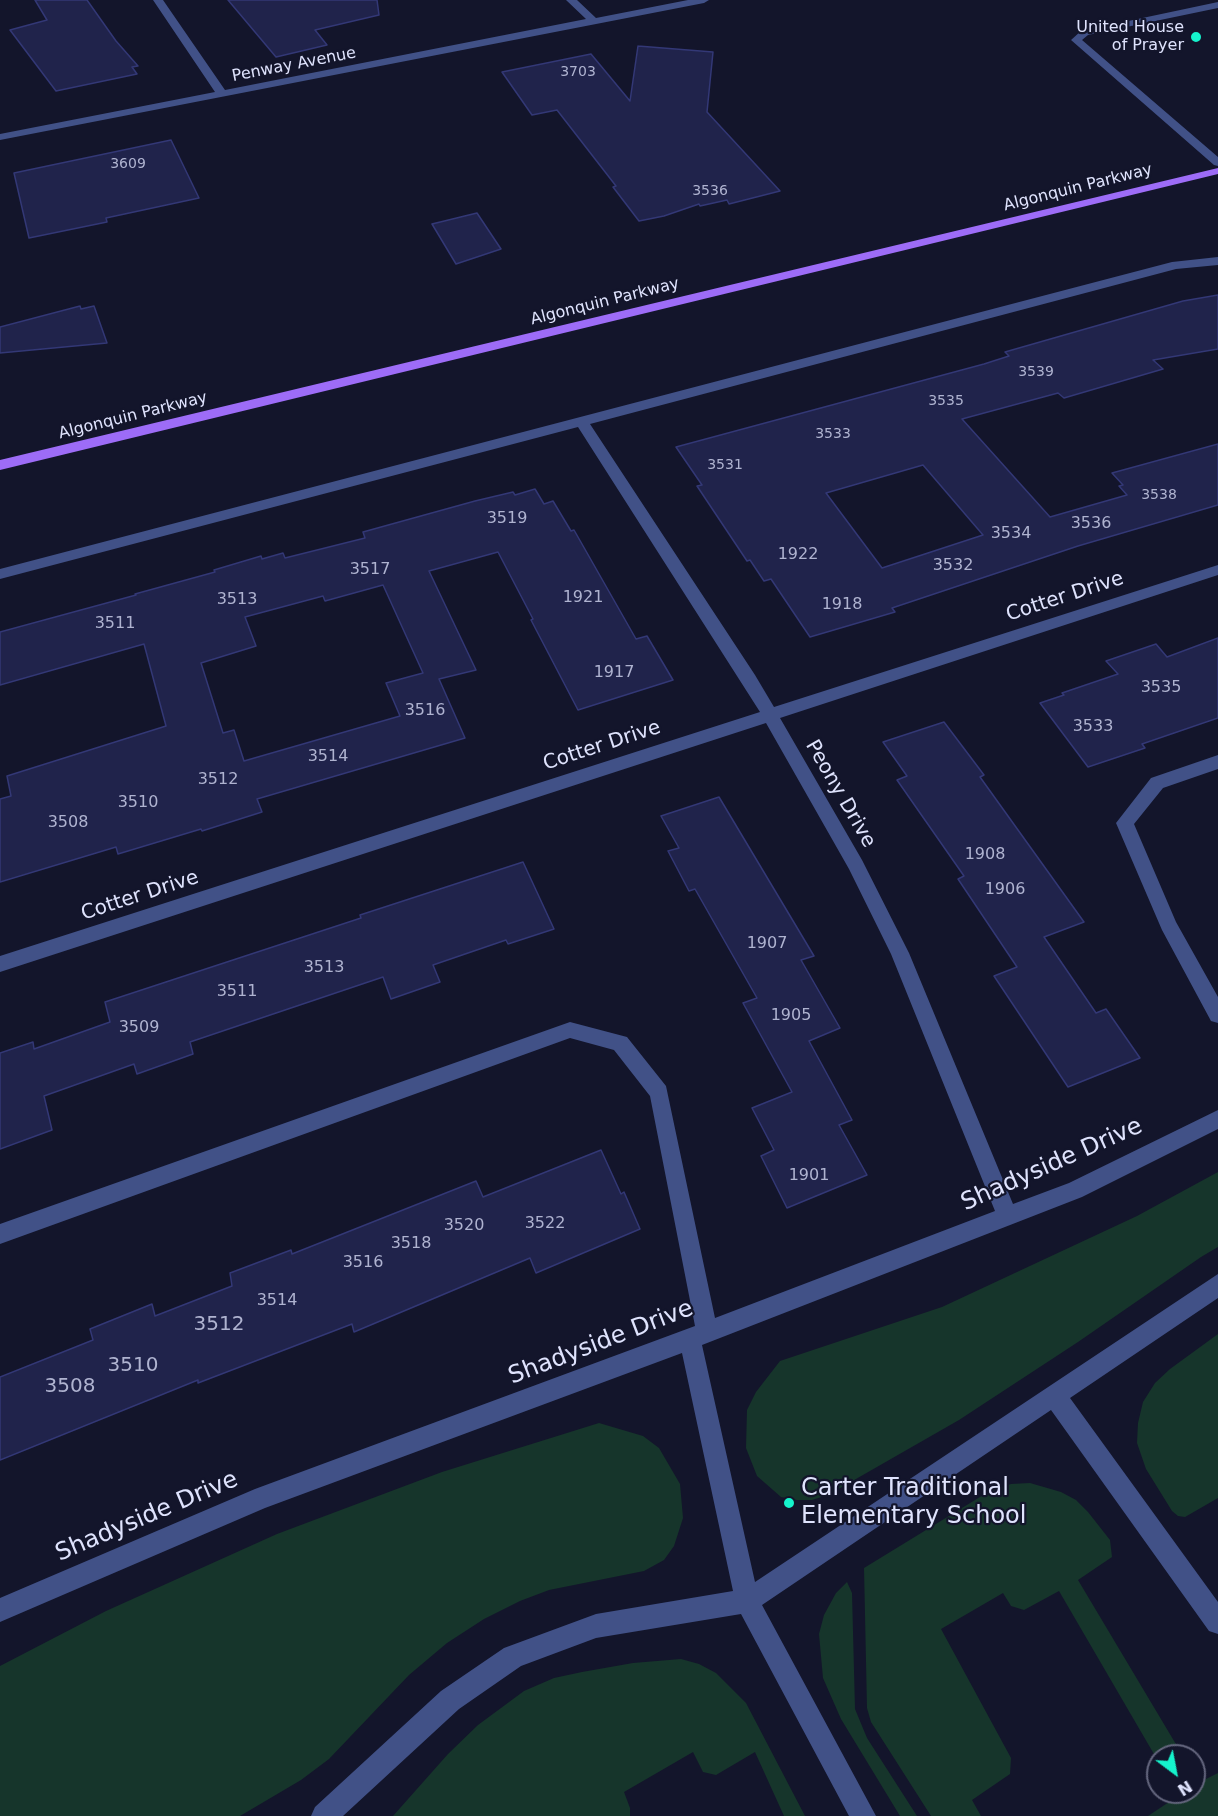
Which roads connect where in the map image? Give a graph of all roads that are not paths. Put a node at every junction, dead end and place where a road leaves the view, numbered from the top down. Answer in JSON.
{"nodes":[{"id":1,"x":158,"y":0,"type":"edge"},
{"id":2,"x":571,"y":0,"type":"edge"},
{"id":3,"x":704,"y":0,"type":"edge"},
{"id":4,"x":1218,"y":5,"type":"edge"},
{"id":5,"x":594,"y":21,"type":"junction"},
{"id":6,"x":222,"y":94,"type":"junction"},
{"id":7,"x":0,"y":137,"type":"edge"},
{"id":8,"x":1218,"y":163,"type":"edge"},
{"id":9,"x":1218,"y":171,"type":"edge"},
{"id":10,"x":1218,"y":261,"type":"edge"},
{"id":11,"x":581,"y":420,"type":"junction"},
{"id":12,"x":0,"y":465,"type":"edge"},
{"id":13,"x":1218,"y":570,"type":"edge"},
{"id":14,"x":0,"y":574,"type":"edge"},
{"id":15,"x":770,"y":714,"type":"junction"},
{"id":16,"x":1218,"y":762,"type":"edge"},
{"id":17,"x":0,"y":964,"type":"edge"},
{"id":18,"x":1218,"y":1015,"type":"edge"},
{"id":19,"x":1218,"y":1119,"type":"edge"},
{"id":20,"x":1007,"y":1216,"type":"junction"},
{"id":21,"x":0,"y":1234,"type":"edge"},
{"id":22,"x":1218,"y":1285,"type":"edge"},
{"id":23,"x":698,"y":1336,"type":"junction"},
{"id":24,"x":1054,"y":1395,"type":"junction"},
{"id":25,"x":747,"y":1601,"type":"junction"},
{"id":26,"x":0,"y":1610,"type":"edge"},
{"id":27,"x":1218,"y":1622,"type":"edge"},
{"id":28,"x":324,"y":1816,"type":"edge"},
{"id":29,"x":862,"y":1816,"type":"edge"}],
"edges":[{"from":1,"to":6,"type":"street"},
{"from":2,"to":5,"type":"street"},
{"from":3,"to":5,"type":"street","name":"Penway Avenue"},
{"from":4,"to":8,"type":"street"},
{"from":5,"to":6,"type":"street","name":"Penway Avenue"},
{"from":6,"to":7,"type":"street","name":"Penway Avenue"},
{"from":9,"to":12,"type":"main road","name":"Algonquin Parkway"},
{"from":10,"to":11,"type":"street"},
{"from":11,"to":14,"type":"street"},
{"from":11,"to":15,"type":"street","name":"Peony Drive"},
{"from":13,"to":15,"type":"street","name":"Cotter Drive"},
{"from":15,"to":17,"type":"street","name":"Cotter Drive"},
{"from":15,"to":20,"type":"street","name":"Peony Drive"},
{"from":16,"to":18,"type":"street"},
{"from":19,"to":20,"type":"street","name":"Shadyside Drive"},
{"from":20,"to":23,"type":"street","name":"Shadyside Drive"},
{"from":21,"to":23,"type":"street"},
{"from":22,"to":24,"type":"street"},
{"from":23,"to":25,"type":"street"},
{"from":23,"to":26,"type":"street","name":"Shadyside Drive"},
{"from":24,"to":25,"type":"street"},
{"from":24,"to":27,"type":"street"},
{"from":25,"to":28,"type":"street"},
{"from":25,"to":29,"type":"street"}]}
